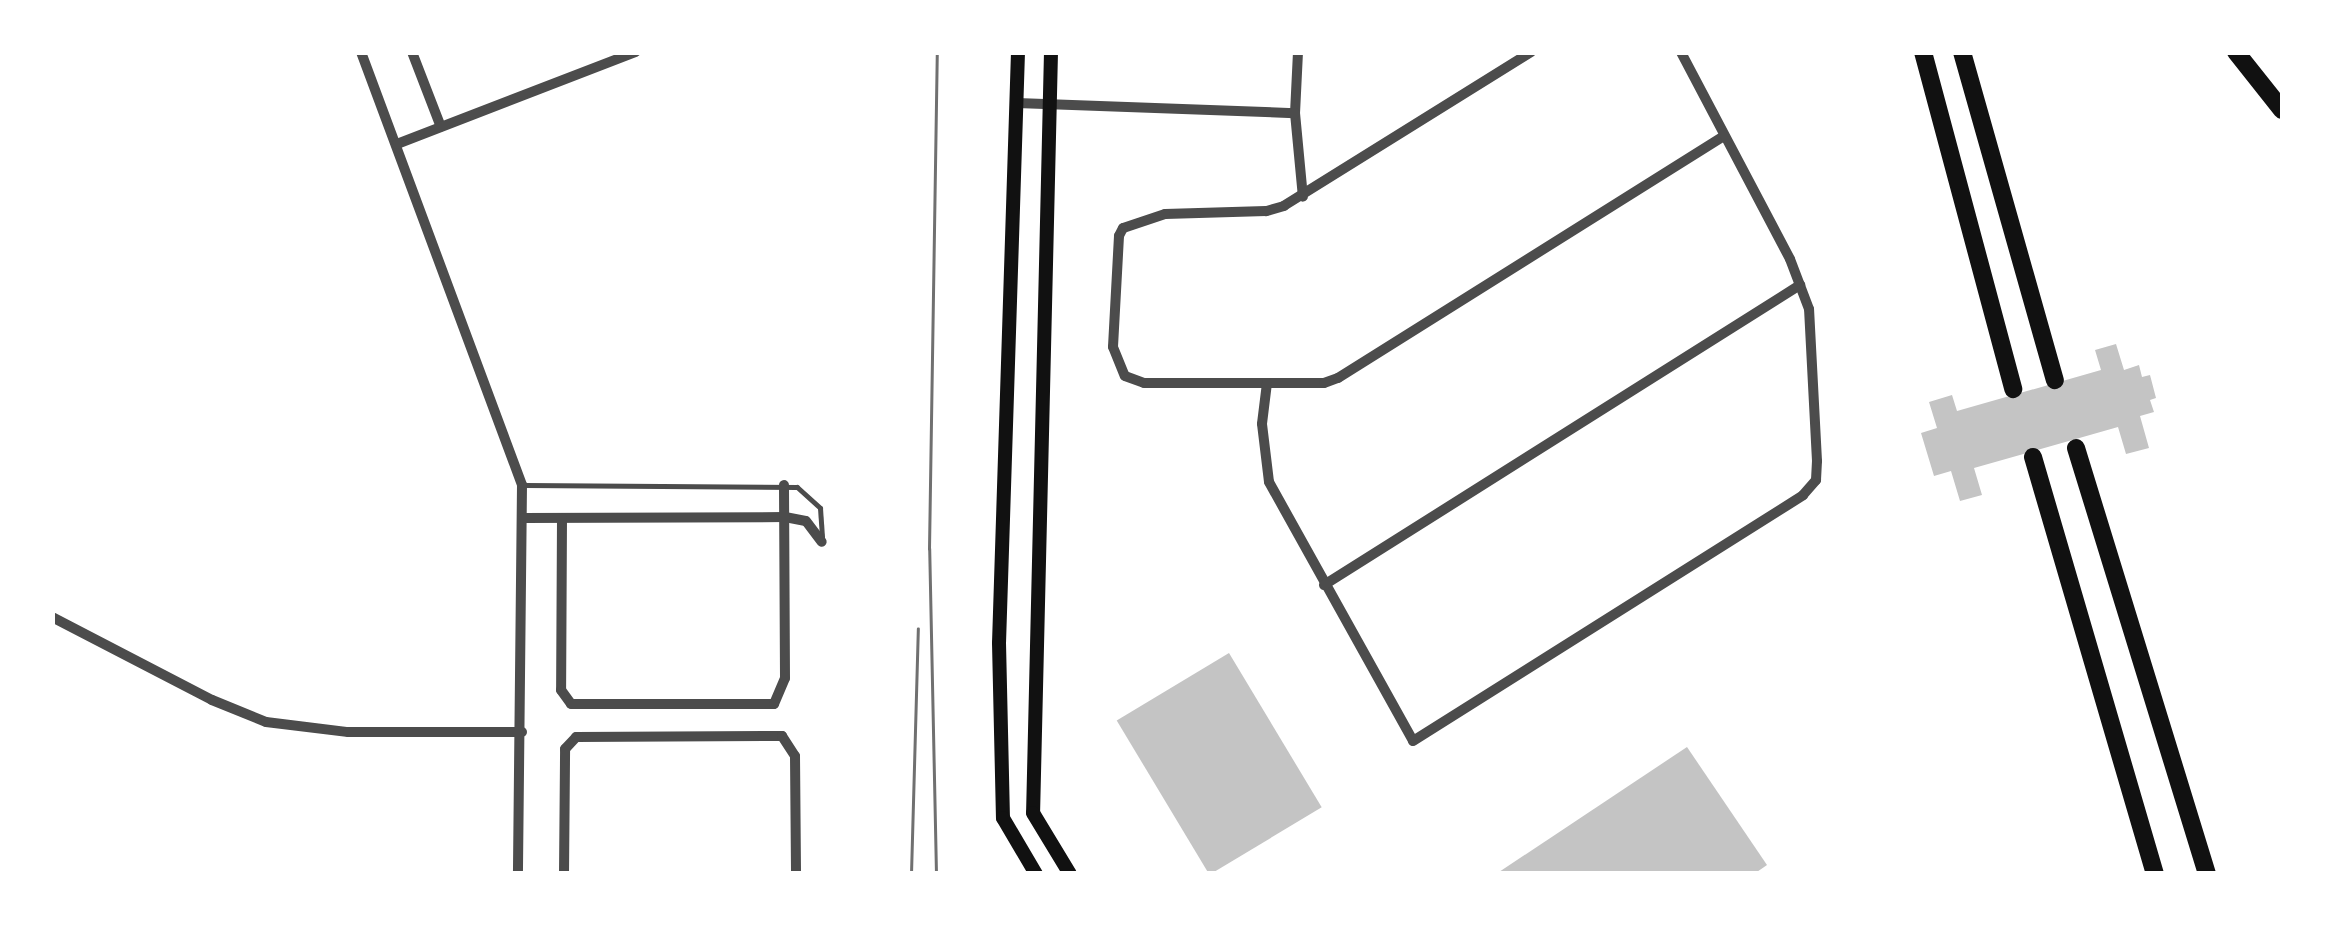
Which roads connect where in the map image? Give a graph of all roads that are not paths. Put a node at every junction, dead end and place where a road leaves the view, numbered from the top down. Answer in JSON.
{"nodes":[{"id":1,"x":361,"y":52,"type":"edge"},
{"id":2,"x":412,"y":52,"type":"edge"},
{"id":3,"x":636,"y":52,"type":"edge"},
{"id":4,"x":1018,"y":52,"type":"edge"},
{"id":5,"x":1051,"y":52,"type":"edge"},
{"id":6,"x":1298,"y":52,"type":"edge"},
{"id":7,"x":1531,"y":52,"type":"edge"},
{"id":8,"x":1681,"y":52,"type":"edge"},
{"id":9,"x":1922,"y":52,"type":"edge"},
{"id":10,"x":1962,"y":52,"type":"edge"},
{"id":11,"x":2236,"y":52,"type":"edge"},
{"id":12,"x":1017,"y":102,"type":"junction"},
{"id":13,"x":1049,"y":102,"type":"junction"},
{"id":14,"x":2282,"y":110,"type":"edge"},
{"id":15,"x":1295,"y":113,"type":"junction"},
{"id":16,"x":441,"y":127,"type":"junction"},
{"id":17,"x":1724,"y":136,"type":"junction"},
{"id":18,"x":397,"y":144,"type":"junction"},
{"id":19,"x":1302,"y":198,"type":"junction"},
{"id":20,"x":1800,"y":285,"type":"junction"},
{"id":21,"x":2055,"y":380,"type":"dead end"},
{"id":22,"x":1267,"y":383,"type":"junction"},
{"id":23,"x":2013,"y":389,"type":"dead end"},
{"id":24,"x":2076,"y":448,"type":"dead end"},
{"id":25,"x":2032,"y":457,"type":"dead end"},
{"id":26,"x":522,"y":484,"type":"junction"},
{"id":27,"x":784,"y":486,"type":"junction"},
{"id":28,"x":785,"y":517,"type":"junction"},
{"id":29,"x":524,"y":518,"type":"junction"},
{"id":30,"x":562,"y":518,"type":"junction"},
{"id":31,"x":822,"y":542,"type":"joint"},
{"id":32,"x":1324,"y":585,"type":"junction"},
{"id":33,"x":52,"y":617,"type":"edge"},
{"id":34,"x":522,"y":732,"type":"junction"},
{"id":35,"x":518,"y":874,"type":"edge"},
{"id":36,"x":564,"y":874,"type":"edge"},
{"id":37,"x":796,"y":874,"type":"edge"},
{"id":38,"x":1036,"y":874,"type":"edge"},
{"id":39,"x":1070,"y":874,"type":"edge"},
{"id":40,"x":2155,"y":874,"type":"edge"},
{"id":41,"x":2207,"y":874,"type":"edge"}],
"edges":[{"from":1,"to":18,"type":"street"},
{"from":2,"to":16,"type":"street"},
{"from":3,"to":16,"type":"street"},
{"from":4,"to":12,"type":"main road"},
{"from":5,"to":13,"type":"main road"},
{"from":6,"to":15,"type":"street"},
{"from":7,"to":19,"type":"street"},
{"from":8,"to":17,"type":"street"},
{"from":9,"to":23,"type":"highway"},
{"from":10,"to":21,"type":"highway"},
{"from":11,"to":14,"type":"highway"},
{"from":12,"to":13,"type":"street"},
{"from":12,"to":38,"type":"main road"},
{"from":13,"to":15,"type":"street"},
{"from":13,"to":39,"type":"main road"},
{"from":15,"to":19,"type":"street"},
{"from":16,"to":18,"type":"street"},
{"from":17,"to":20,"type":"street"},
{"from":17,"to":22,"type":"street"},
{"from":18,"to":26,"type":"street"},
{"from":19,"to":22,"type":"street"},
{"from":20,"to":32,"type":"street"},
{"from":20,"to":32,"type":"street"},
{"from":22,"to":32,"type":"street"},
{"from":24,"to":41,"type":"highway"},
{"from":25,"to":40,"type":"highway"},
{"from":26,"to":27,"type":"lane"},
{"from":26,"to":29,"type":"street"},
{"from":27,"to":28,"type":"street"},
{"from":27,"to":31,"type":"lane"},
{"from":28,"to":30,"type":"street"},
{"from":28,"to":30,"type":"street"},
{"from":28,"to":31,"type":"street"},
{"from":29,"to":30,"type":"street"},
{"from":29,"to":34,"type":"street"},
{"from":33,"to":34,"type":"street"},
{"from":34,"to":35,"type":"street"},
{"from":36,"to":37,"type":"street"}]}
